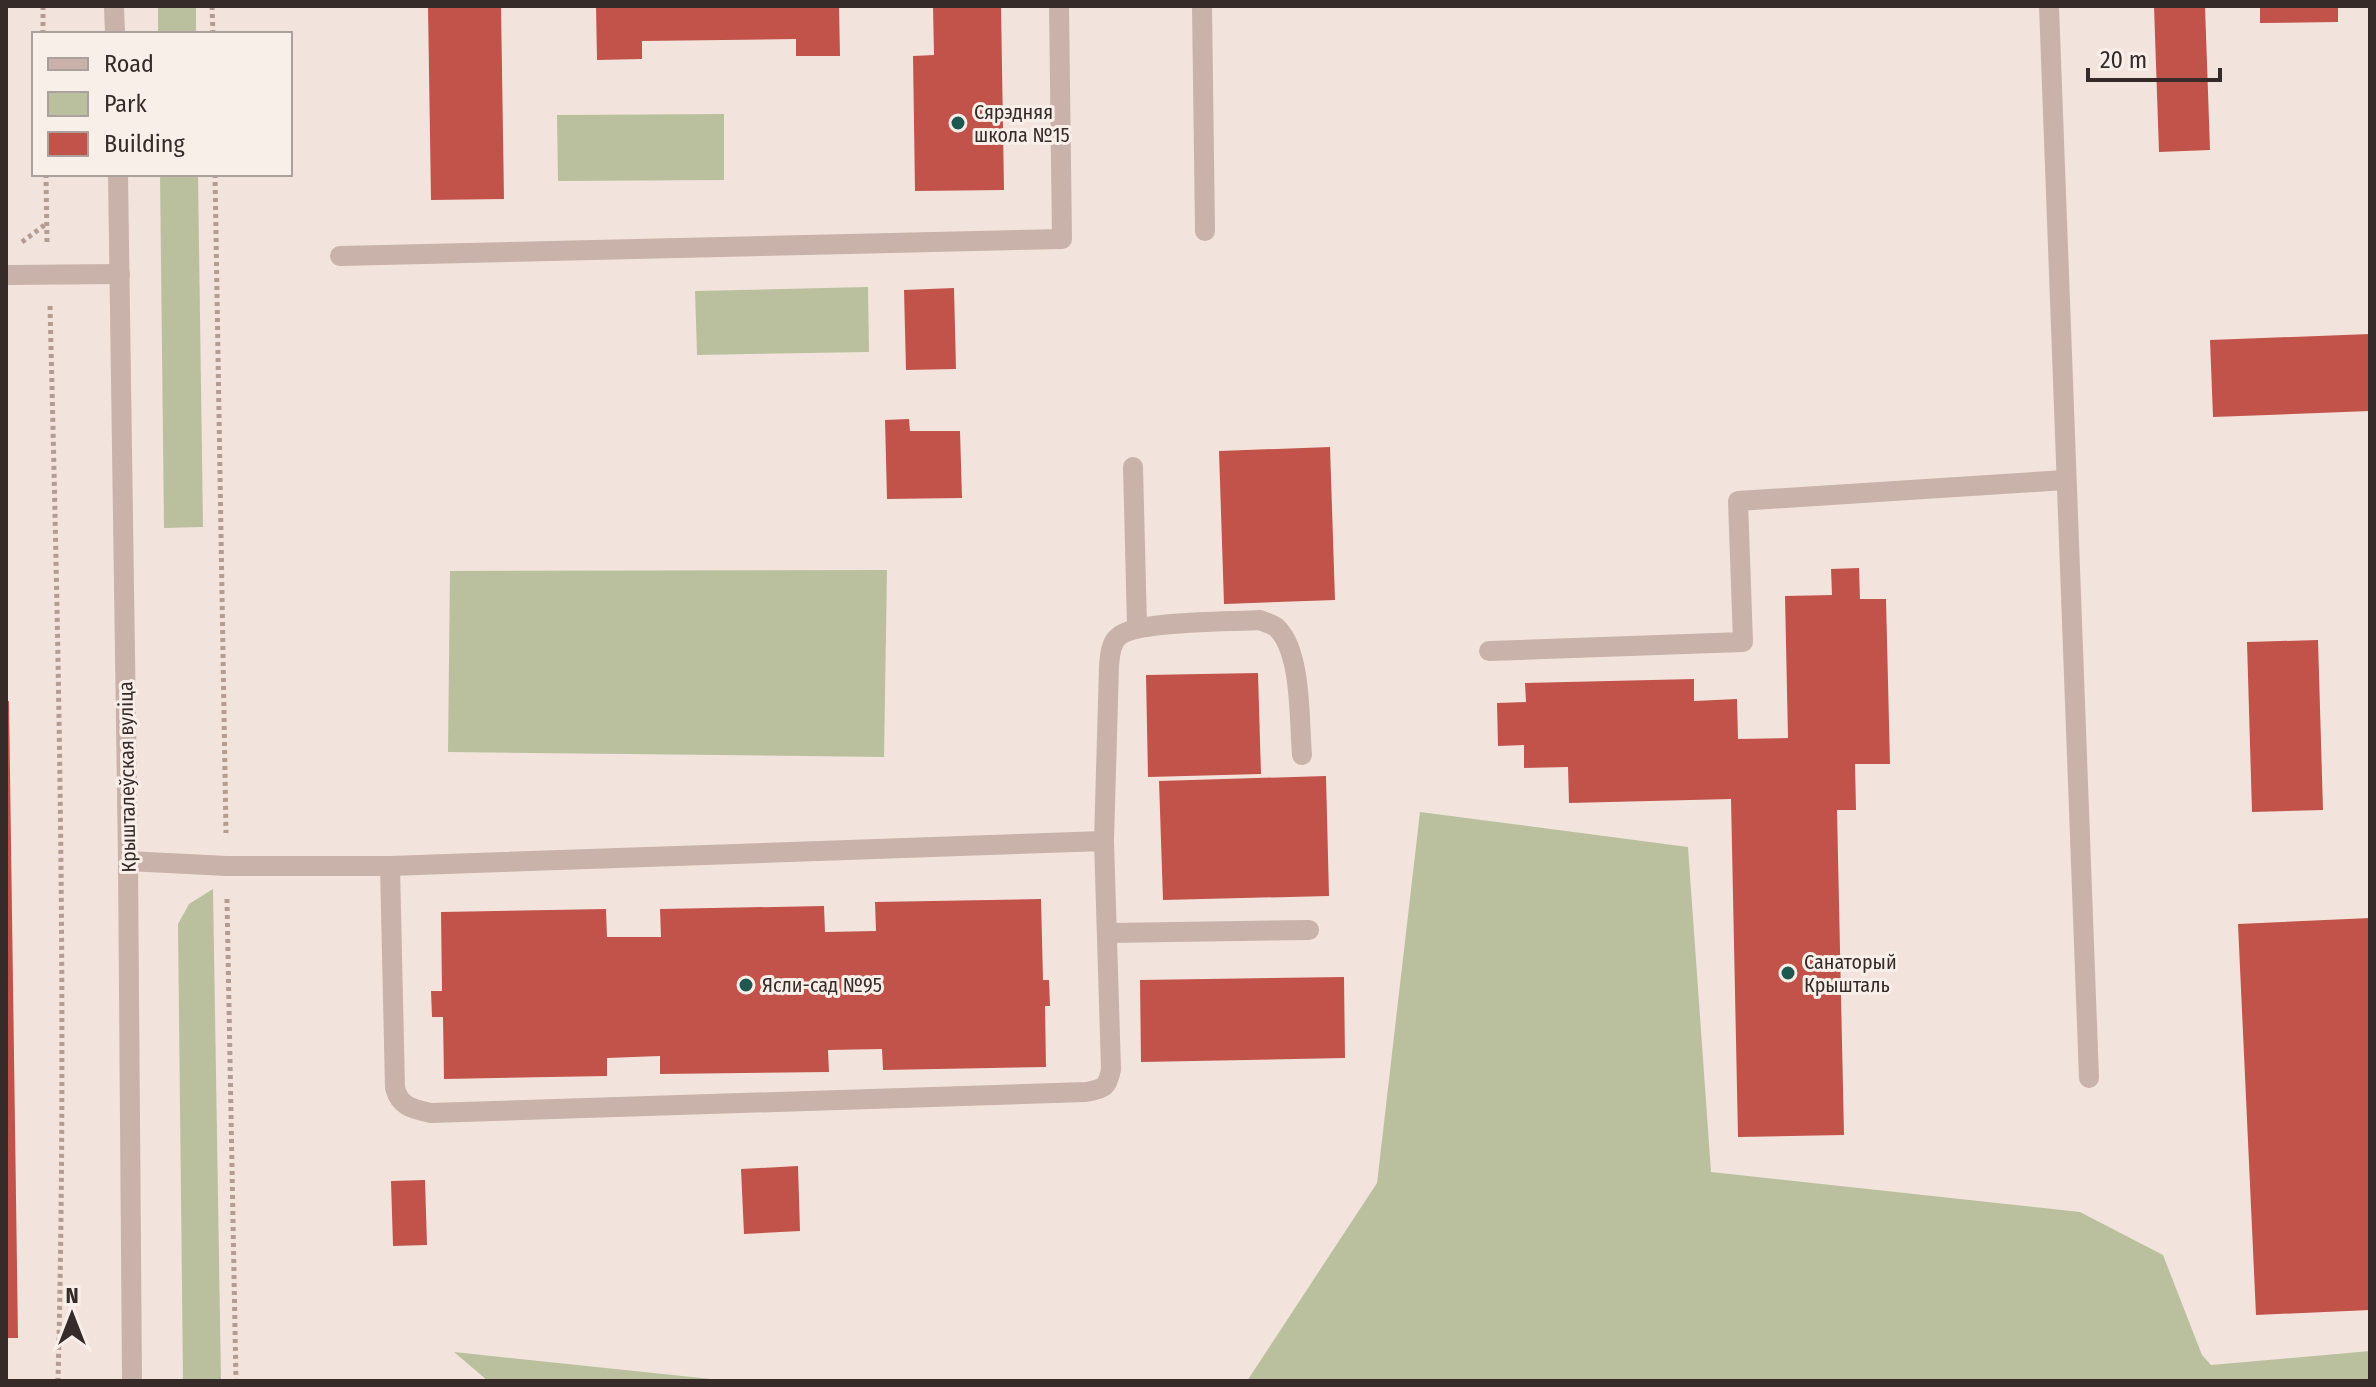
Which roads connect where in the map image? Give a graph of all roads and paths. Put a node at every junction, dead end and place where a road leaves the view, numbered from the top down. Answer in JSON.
{"nodes":[{"id":1,"x":43,"y":6,"type":"edge"},
{"id":2,"x":114,"y":6,"type":"edge"},
{"id":3,"x":212,"y":6,"type":"edge"},
{"id":4,"x":1059,"y":6,"type":"edge"},
{"id":5,"x":1202,"y":6,"type":"edge"},
{"id":6,"x":2049,"y":6,"type":"edge"},
{"id":7,"x":43,"y":32,"type":"edge"},
{"id":8,"x":115,"y":32,"type":"edge"},
{"id":9,"x":213,"y":32,"type":"edge"},
{"id":10,"x":46,"y":176,"type":"edge"},
{"id":11,"x":118,"y":176,"type":"edge"},
{"id":12,"x":215,"y":176,"type":"edge"},
{"id":13,"x":46,"y":223,"type":"junction"},
{"id":14,"x":1205,"y":231,"type":"dead end"},
{"id":15,"x":15,"y":247,"type":"dead end"},
{"id":16,"x":340,"y":256,"type":"dead end"},
{"id":17,"x":47,"y":273,"type":"junction"},
{"id":18,"x":120,"y":274,"type":"junction"},
{"id":19,"x":6,"y":275,"type":"edge"},
{"id":20,"x":1133,"y":467,"type":"dead end"},
{"id":21,"x":2065,"y":480,"type":"junction"},
{"id":22,"x":1137,"y":626,"type":"junction"},
{"id":23,"x":1489,"y":651,"type":"dead end"},
{"id":24,"x":1302,"y":755,"type":"dead end"},
{"id":25,"x":1104,"y":841,"type":"junction"},
{"id":26,"x":128,"y":861,"type":"junction"},
{"id":27,"x":227,"y":866,"type":"junction"},
{"id":28,"x":390,"y":866,"type":"junction"},
{"id":29,"x":1309,"y":930,"type":"dead end"},
{"id":30,"x":1109,"y":933,"type":"junction"},
{"id":31,"x":2089,"y":1078,"type":"dead end"},
{"id":32,"x":58,"y":1381,"type":"edge"},
{"id":33,"x":132,"y":1381,"type":"edge"},
{"id":34,"x":236,"y":1381,"type":"edge"}],
"edges":[{"from":1,"to":7,"type":"path"},
{"from":2,"to":8,"type":"street"},
{"from":3,"to":9,"type":"path"},
{"from":4,"to":16,"type":"street"},
{"from":5,"to":14,"type":"street"},
{"from":6,"to":21,"type":"street"},
{"from":10,"to":13,"type":"path"},
{"from":11,"to":18,"type":"street","name":"Крышталеўская вуліца"},
{"from":12,"to":27,"type":"path"},
{"from":13,"to":15,"type":"path"},
{"from":13,"to":17,"type":"path"},
{"from":17,"to":18,"type":"street"},
{"from":17,"to":19,"type":"street"},
{"from":17,"to":32,"type":"path"},
{"from":18,"to":26,"type":"street","name":"Крышталеўская вуліца"},
{"from":20,"to":22,"type":"street"},
{"from":21,"to":23,"type":"street"},
{"from":21,"to":31,"type":"street"},
{"from":22,"to":24,"type":"street"},
{"from":22,"to":25,"type":"street"},
{"from":25,"to":28,"type":"street"},
{"from":25,"to":30,"type":"street"},
{"from":26,"to":27,"type":"street"},
{"from":26,"to":33,"type":"street","name":"Крышталеўская вуліца"},
{"from":27,"to":28,"type":"street"},
{"from":27,"to":34,"type":"path"},
{"from":28,"to":30,"type":"street"},
{"from":29,"to":30,"type":"street"}]}
